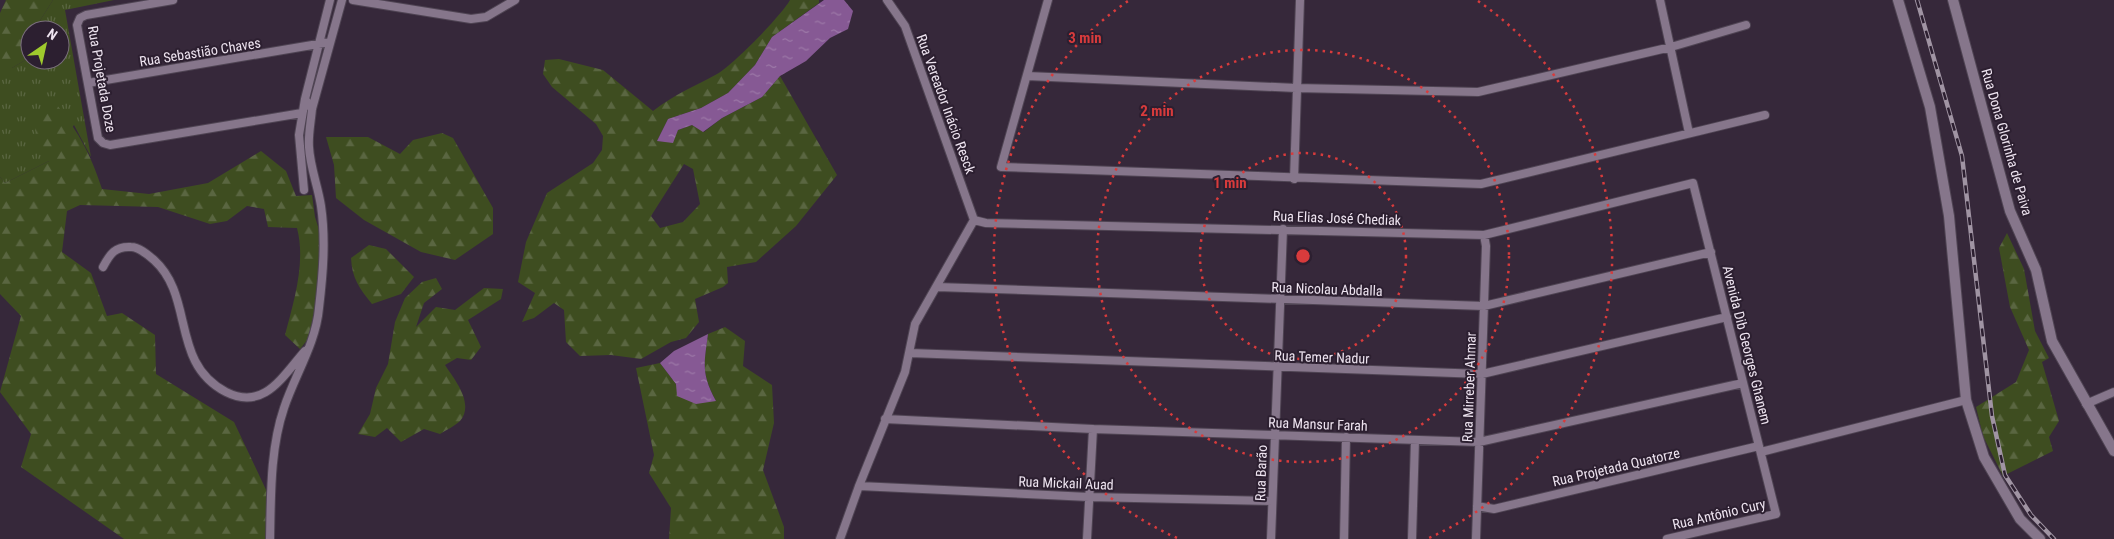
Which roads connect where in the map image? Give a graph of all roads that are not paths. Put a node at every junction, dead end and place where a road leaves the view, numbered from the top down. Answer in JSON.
{"nodes":[{"id":1,"x":172,"y":0,"type":"edge"},
{"id":2,"x":330,"y":0,"type":"edge"},
{"id":3,"x":342,"y":0,"type":"edge"},
{"id":4,"x":353,"y":0,"type":"edge"},
{"id":5,"x":515,"y":0,"type":"edge"},
{"id":6,"x":886,"y":0,"type":"edge"},
{"id":7,"x":1048,"y":0,"type":"edge"},
{"id":8,"x":1300,"y":0,"type":"edge"},
{"id":9,"x":1660,"y":0,"type":"edge"},
{"id":10,"x":1898,"y":0,"type":"edge"},
{"id":11,"x":1953,"y":0,"type":"edge"},
{"id":12,"x":1746,"y":26,"type":"dead end"},
{"id":13,"x":330,"y":42,"type":"junction"},
{"id":14,"x":317,"y":46,"type":"junction"},
{"id":15,"x":1671,"y":47,"type":"junction"},
{"id":16,"x":1028,"y":76,"type":"junction"},
{"id":17,"x":88,"y":83,"type":"junction"},
{"id":18,"x":1296,"y":88,"type":"junction"},
{"id":19,"x":305,"y":99,"type":"junction"},
{"id":20,"x":312,"y":109,"type":"junction"},
{"id":21,"x":302,"y":113,"type":"junction"},
{"id":22,"x":1764,"y":115,"type":"dead end"},
{"id":23,"x":1689,"y":133,"type":"junction"},
{"id":24,"x":1294,"y":179,"type":"junction"},
{"id":25,"x":1693,"y":183,"type":"joint"},
{"id":26,"x":304,"y":190,"type":"dead end"},
{"id":27,"x":974,"y":220,"type":"junction"},
{"id":28,"x":1282,"y":229,"type":"junction"},
{"id":29,"x":1484,"y":236,"type":"junction"},
{"id":30,"x":1711,"y":252,"type":"junction"},
{"id":31,"x":103,"y":267,"type":"dead end"},
{"id":32,"x":937,"y":287,"type":"junction"},
{"id":33,"x":1280,"y":300,"type":"junction"},
{"id":34,"x":1484,"y":306,"type":"junction"},
{"id":35,"x":1727,"y":317,"type":"junction"},
{"id":36,"x":308,"y":348,"type":"junction"},
{"id":37,"x":910,"y":353,"type":"junction"},
{"id":38,"x":1277,"y":368,"type":"junction"},
{"id":39,"x":1482,"y":374,"type":"junction"},
{"id":40,"x":1744,"y":383,"type":"junction"},
{"id":41,"x":2114,"y":392,"type":"edge"},
{"id":42,"x":1966,"y":400,"type":"junction"},
{"id":43,"x":2086,"y":404,"type":"junction"},
{"id":44,"x":885,"y":419,"type":"junction"},
{"id":45,"x":1093,"y":429,"type":"junction"},
{"id":46,"x":1275,"y":435,"type":"junction"},
{"id":47,"x":1346,"y":437,"type":"junction"},
{"id":48,"x":1416,"y":440,"type":"junction"},
{"id":49,"x":1479,"y":442,"type":"junction"},
{"id":50,"x":1760,"y":449,"type":"junction"},
{"id":51,"x":2114,"y":451,"type":"edge"},
{"id":52,"x":858,"y":486,"type":"junction"},
{"id":53,"x":1089,"y":497,"type":"junction"},
{"id":54,"x":1272,"y":501,"type":"junction"},
{"id":55,"x":1477,"y":506,"type":"junction"},
{"id":56,"x":1776,"y":514,"type":"joint"},
{"id":57,"x":270,"y":539,"type":"edge"},
{"id":58,"x":840,"y":539,"type":"edge"},
{"id":59,"x":1087,"y":539,"type":"edge"},
{"id":60,"x":1271,"y":539,"type":"edge"},
{"id":61,"x":1344,"y":539,"type":"edge"},
{"id":62,"x":1412,"y":539,"type":"edge"},
{"id":63,"x":1476,"y":539,"type":"edge"},
{"id":64,"x":1668,"y":539,"type":"edge"},
{"id":65,"x":2040,"y":539,"type":"edge"}],
"edges":[{"from":1,"to":17,"type":"street","name":"Rua Projetada Doze"},
{"from":2,"to":14,"type":"street"},
{"from":3,"to":13,"type":"street"},
{"from":4,"to":5,"type":"street"},
{"from":6,"to":27,"type":"street","name":"Rua Vereador Inácio Resck"},
{"from":7,"to":16,"type":"street"},
{"from":8,"to":18,"type":"street"},
{"from":9,"to":15,"type":"street"},
{"from":10,"to":42,"type":"street"},
{"from":11,"to":43,"type":"street","name":"Rua Dona Glorinha de Paiva"},
{"from":12,"to":15,"type":"street"},
{"from":13,"to":14,"type":"street","name":"Rua Sebastião Chaves"},
{"from":13,"to":20,"type":"street"},
{"from":14,"to":17,"type":"street","name":"Rua Sebastião Chaves"},
{"from":14,"to":19,"type":"street"},
{"from":15,"to":18,"type":"street"},
{"from":15,"to":23,"type":"street"},
{"from":16,"to":18,"type":"street"},
{"from":16,"to":24,"type":"street"},
{"from":17,"to":21,"type":"street","name":"Rua Projetada Doze"},
{"from":18,"to":24,"type":"street"},
{"from":19,"to":20,"type":"street"},
{"from":19,"to":21,"type":"street"},
{"from":20,"to":36,"type":"street"},
{"from":21,"to":26,"type":"street"},
{"from":22,"to":23,"type":"street"},
{"from":23,"to":24,"type":"street"},
{"from":25,"to":29,"type":"street","name":"Rua Elias José Chediak"},
{"from":25,"to":30,"type":"street","name":"Avenida Dib Georges Ghanem"},
{"from":27,"to":28,"type":"street","name":"Rua Elias José Chediak"},
{"from":27,"to":32,"type":"street"},
{"from":28,"to":29,"type":"street","name":"Rua Elias José Chediak"},
{"from":28,"to":33,"type":"street","name":"Rua Barão"},
{"from":29,"to":34,"type":"street","name":"Rua Mirreber Ahmar"},
{"from":30,"to":34,"type":"street","name":"Rua Nicolau Abdalla"},
{"from":30,"to":35,"type":"street","name":"Avenida Dib Georges Ghanem"},
{"from":31,"to":36,"type":"street"},
{"from":32,"to":33,"type":"street","name":"Rua Nicolau Abdalla"},
{"from":32,"to":37,"type":"street"},
{"from":33,"to":34,"type":"street","name":"Rua Nicolau Abdalla"},
{"from":33,"to":38,"type":"street","name":"Rua Barão"},
{"from":34,"to":39,"type":"street","name":"Rua Mirreber Ahmar"},
{"from":35,"to":39,"type":"street","name":"Rua Temer Nadur"},
{"from":35,"to":40,"type":"street","name":"Avenida Dib Georges Ghanem"},
{"from":36,"to":57,"type":"street"},
{"from":37,"to":38,"type":"street","name":"Rua Temer Nadur"},
{"from":37,"to":44,"type":"street"},
{"from":38,"to":39,"type":"street","name":"Rua Temer Nadur"},
{"from":38,"to":46,"type":"street","name":"Rua Barão"},
{"from":39,"to":49,"type":"street","name":"Rua Mirreber Ahmar"},
{"from":40,"to":49,"type":"street","name":"Rua Mansur Farah"},
{"from":40,"to":50,"type":"street","name":"Avenida Dib Georges Ghanem"},
{"from":41,"to":43,"type":"street"},
{"from":42,"to":50,"type":"street","name":"Rua Projetada Quatorze"},
{"from":42,"to":65,"type":"street"},
{"from":43,"to":51,"type":"street","name":"Rua Dona Glorinha de Paiva"},
{"from":44,"to":45,"type":"street","name":"Rua Mansur Farah"},
{"from":44,"to":52,"type":"street"},
{"from":45,"to":46,"type":"street","name":"Rua Mansur Farah"},
{"from":45,"to":53,"type":"street"},
{"from":46,"to":47,"type":"street","name":"Rua Mansur Farah"},
{"from":46,"to":54,"type":"street","name":"Rua Barão"},
{"from":47,"to":48,"type":"street","name":"Rua Mansur Farah"},
{"from":47,"to":61,"type":"street"},
{"from":48,"to":49,"type":"street","name":"Rua Mansur Farah"},
{"from":48,"to":62,"type":"street"},
{"from":49,"to":55,"type":"street","name":"Rua Mirreber Ahmar"},
{"from":50,"to":55,"type":"street","name":"Rua Projetada Quatorze"},
{"from":50,"to":56,"type":"street","name":"Avenida Dib Georges Ghanem"},
{"from":52,"to":53,"type":"street","name":"Rua Mickail Auad"},
{"from":52,"to":58,"type":"street"},
{"from":53,"to":54,"type":"street","name":"Rua Mickail Auad"},
{"from":53,"to":59,"type":"street"},
{"from":54,"to":60,"type":"street","name":"Rua Barão"},
{"from":55,"to":63,"type":"street","name":"Rua Mirreber Ahmar"},
{"from":56,"to":64,"type":"street","name":"Rua Antônio Cury"}]}
